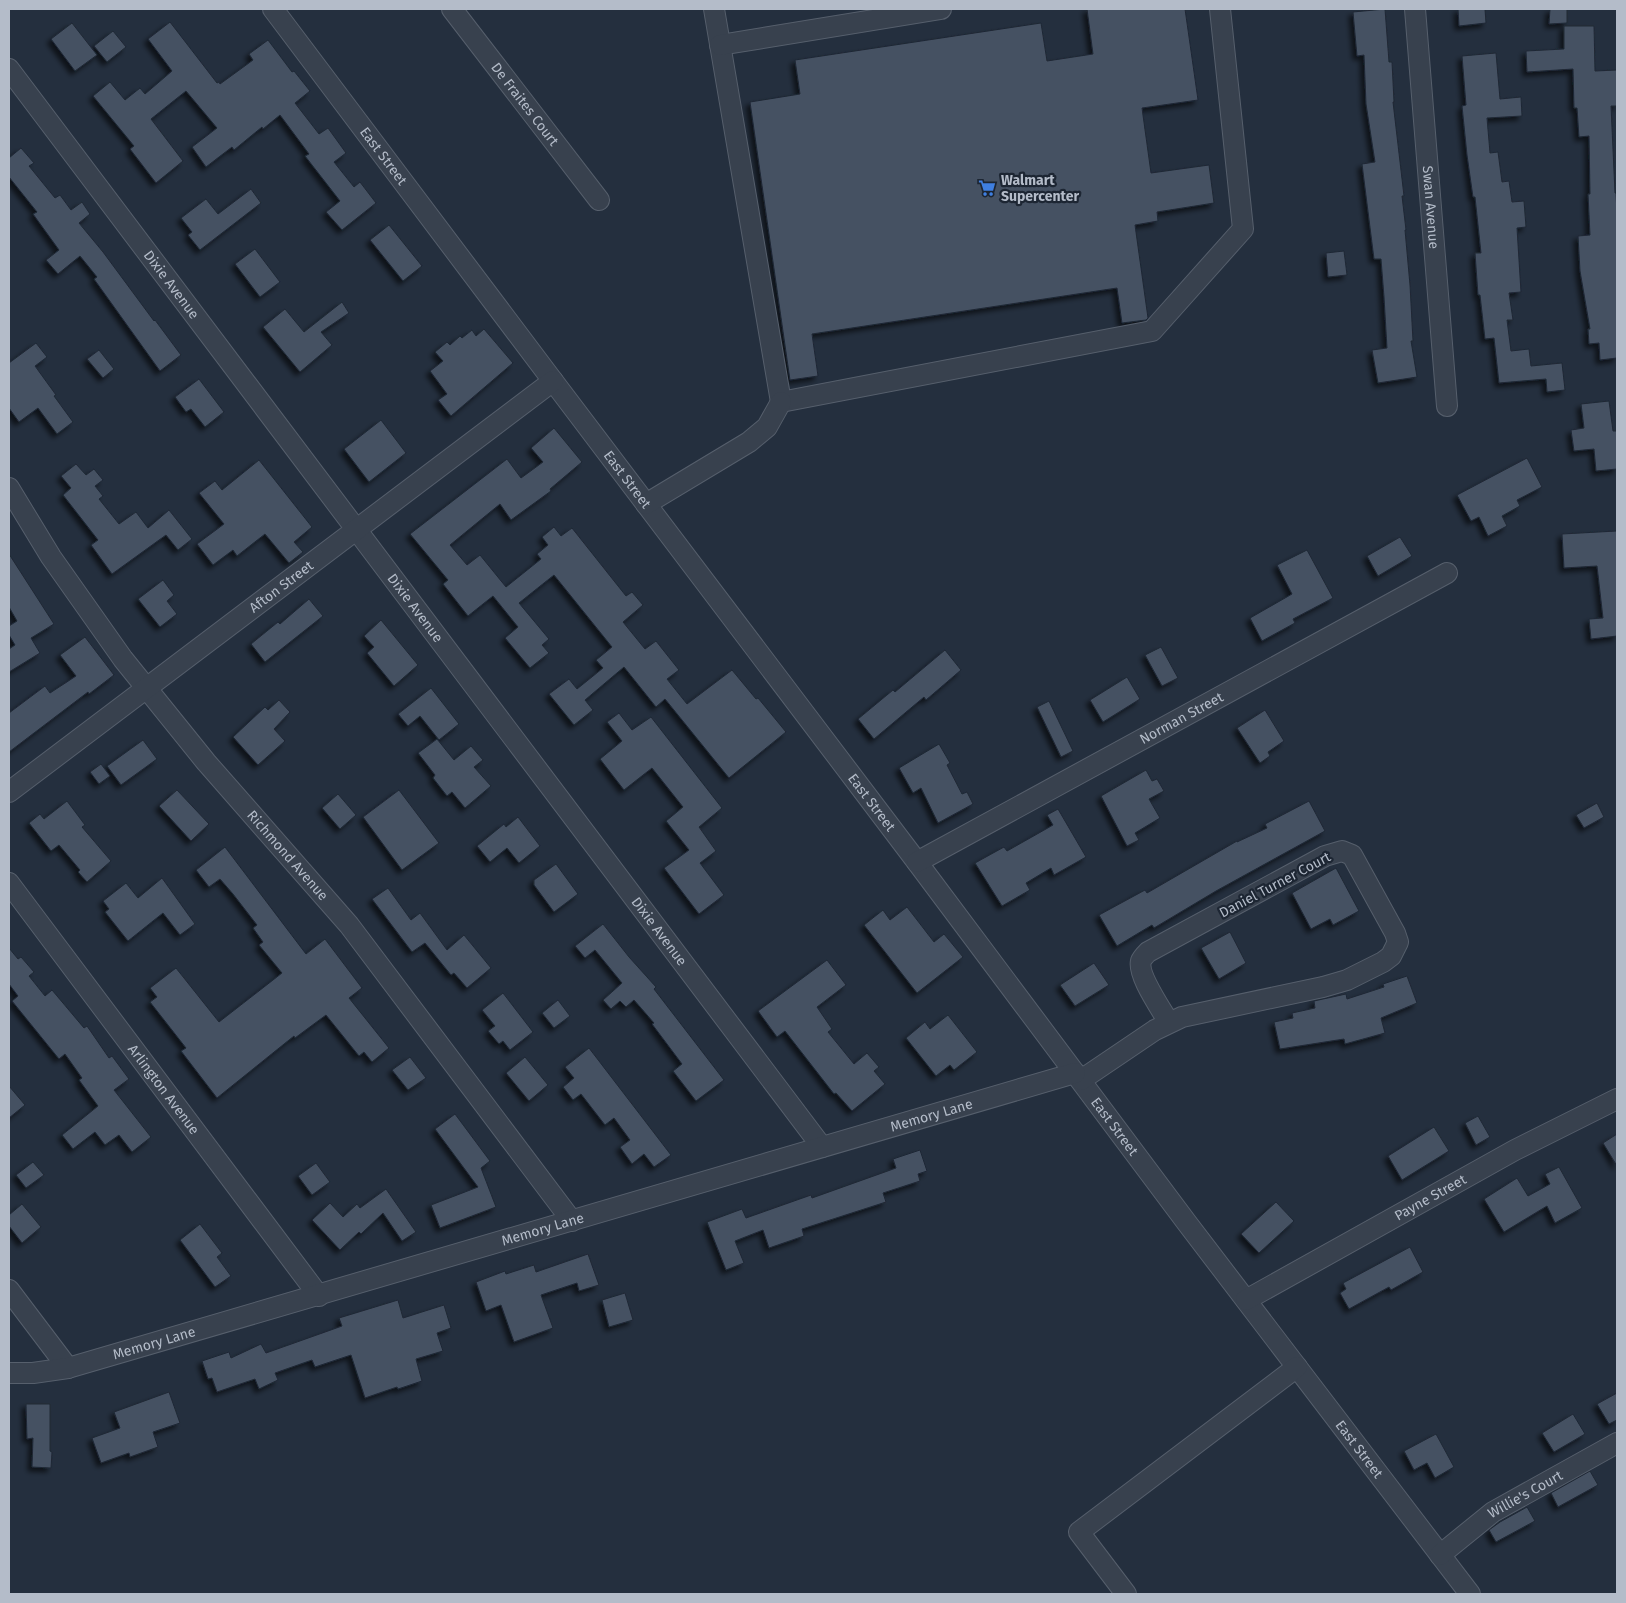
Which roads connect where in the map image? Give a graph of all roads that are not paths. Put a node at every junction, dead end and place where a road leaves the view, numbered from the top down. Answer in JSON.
{"nodes":[{"id":1,"x":273,"y":9,"type":"edge"},
{"id":2,"x":452,"y":9,"type":"edge"},
{"id":3,"x":714,"y":9,"type":"edge"},
{"id":4,"x":941,"y":9,"type":"edge"},
{"id":5,"x":1220,"y":9,"type":"edge"},
{"id":6,"x":1415,"y":9,"type":"edge"},
{"id":7,"x":720,"y":45,"type":"junction"},
{"id":8,"x":9,"y":69,"type":"edge"},
{"id":9,"x":599,"y":200,"type":"dead end"},
{"id":10,"x":553,"y":381,"type":"junction"},
{"id":11,"x":781,"y":402,"type":"junction"},
{"id":12,"x":1447,"y":406,"type":"dead end"},
{"id":13,"x":9,"y":488,"type":"edge"},
{"id":14,"x":646,"y":504,"type":"junction"},
{"id":15,"x":356,"y":530,"type":"junction"},
{"id":16,"x":1447,"y":573,"type":"dead end"},
{"id":17,"x":146,"y":688,"type":"junction"},
{"id":18,"x":9,"y":792,"type":"edge"},
{"id":19,"x":917,"y":862,"type":"junction"},
{"id":20,"x":9,"y":883,"type":"edge"},
{"id":21,"x":1169,"y":1023,"type":"junction"},
{"id":22,"x":1078,"y":1077,"type":"junction"},
{"id":23,"x":1617,"y":1099,"type":"edge"},
{"id":24,"x":822,"y":1147,"type":"junction"},
{"id":25,"x":572,"y":1221,"type":"junction"},
{"id":26,"x":9,"y":1290,"type":"edge"},
{"id":27,"x":319,"y":1296,"type":"junction"},
{"id":28,"x":1246,"y":1300,"type":"junction"},
{"id":29,"x":1297,"y":1367,"type":"junction"},
{"id":30,"x":68,"y":1368,"type":"junction"},
{"id":31,"x":9,"y":1373,"type":"edge"},
{"id":32,"x":1617,"y":1444,"type":"edge"},
{"id":33,"x":1440,"y":1555,"type":"junction"},
{"id":34,"x":1126,"y":1594,"type":"edge"},
{"id":35,"x":1470,"y":1594,"type":"edge"}],
"edges":[{"from":1,"to":10,"type":"street","name":"East Street"},
{"from":2,"to":9,"type":"street","name":"De Fraites Court"},
{"from":3,"to":7,"type":"street"},
{"from":4,"to":7,"type":"street"},
{"from":5,"to":11,"type":"street"},
{"from":6,"to":12,"type":"street","name":"Swan Avenue"},
{"from":7,"to":11,"type":"street"},
{"from":8,"to":15,"type":"street","name":"Dixie Avenue"},
{"from":10,"to":14,"type":"street","name":"East Street"},
{"from":10,"to":15,"type":"street","name":"Afton Street"},
{"from":11,"to":14,"type":"street"},
{"from":13,"to":17,"type":"street","name":"Richmond Avenue"},
{"from":14,"to":19,"type":"street","name":"East Street"},
{"from":15,"to":17,"type":"street","name":"Afton Street"},
{"from":15,"to":24,"type":"street","name":"Dixie Avenue"},
{"from":16,"to":19,"type":"street","name":"Norman Street"},
{"from":17,"to":18,"type":"street","name":"Afton Street"},
{"from":17,"to":25,"type":"street","name":"Richmond Avenue"},
{"from":19,"to":22,"type":"street","name":"East Street"},
{"from":20,"to":27,"type":"street","name":"Arlington Avenue"},
{"from":21,"to":21,"type":"street","name":"Daniel Turner Court"},
{"from":21,"to":22,"type":"street","name":"Daniel Turner Court"},
{"from":22,"to":24,"type":"street","name":"Memory Lane"},
{"from":22,"to":28,"type":"street","name":"East Street"},
{"from":23,"to":28,"type":"street","name":"Payne Street"},
{"from":24,"to":25,"type":"street","name":"Memory Lane"},
{"from":25,"to":27,"type":"street","name":"Memory Lane"},
{"from":26,"to":30,"type":"street"},
{"from":27,"to":30,"type":"street","name":"Memory Lane"},
{"from":28,"to":29,"type":"street","name":"East Street"},
{"from":29,"to":33,"type":"street","name":"East Street"},
{"from":29,"to":34,"type":"street"},
{"from":30,"to":31,"type":"street","name":"Memory Lane"},
{"from":32,"to":33,"type":"street","name":"Willie's Court"},
{"from":33,"to":35,"type":"street","name":"East Street"}]}
